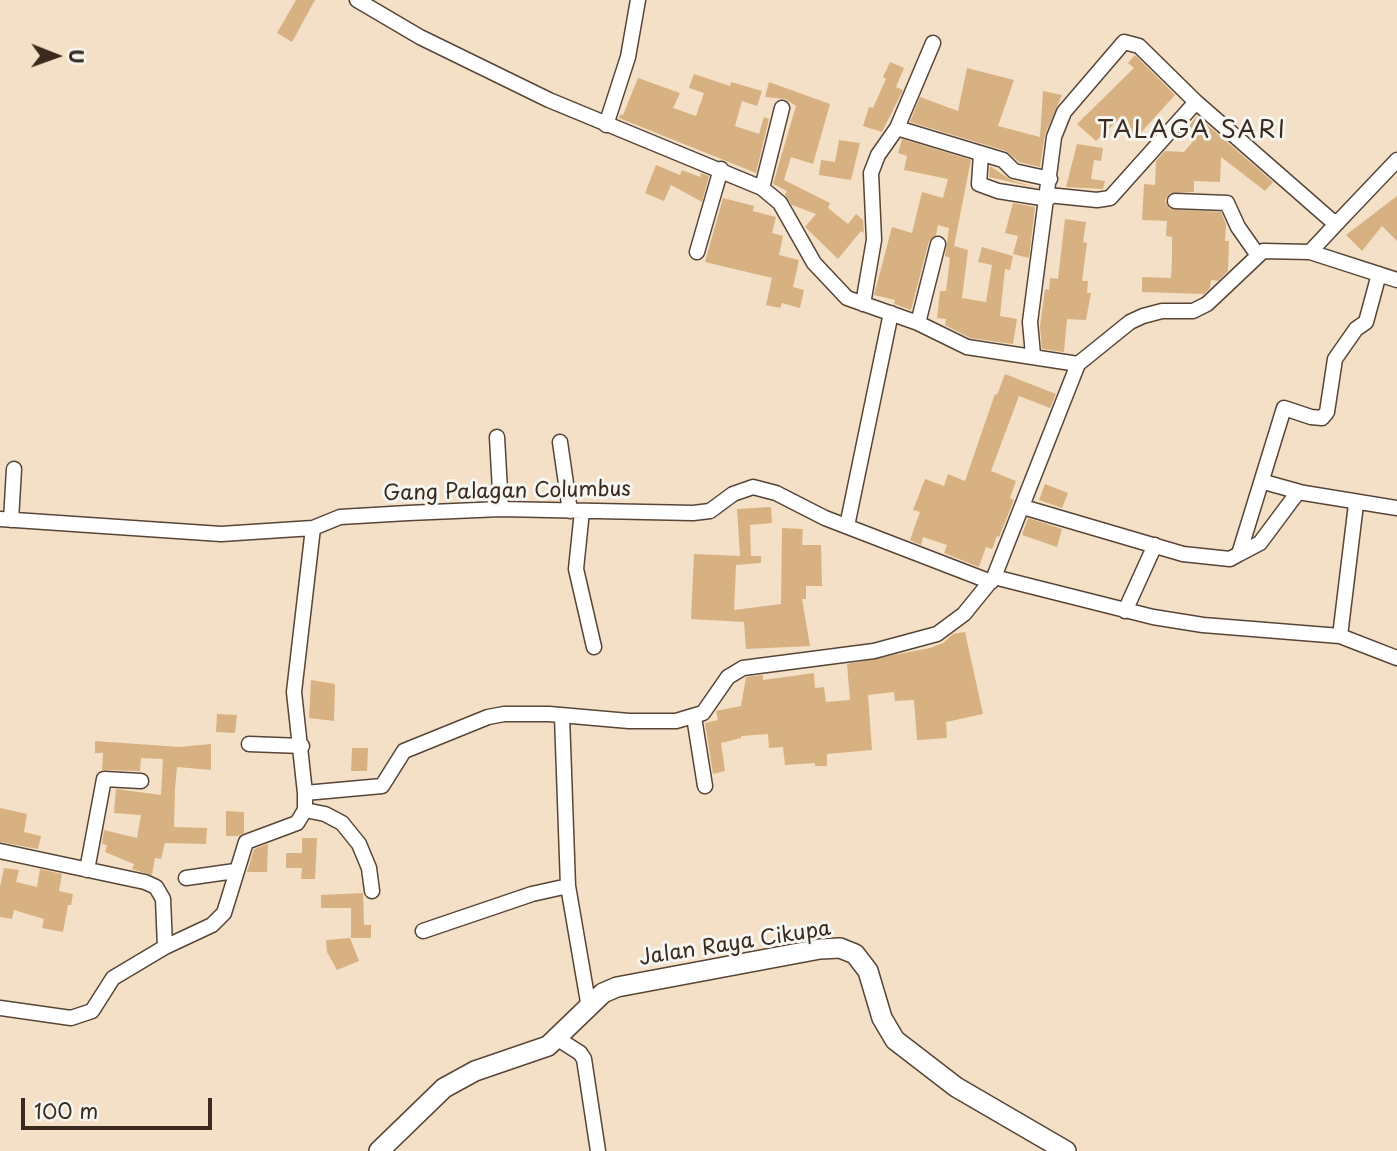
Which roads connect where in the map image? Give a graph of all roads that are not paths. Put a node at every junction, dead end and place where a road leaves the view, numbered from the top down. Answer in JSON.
{"nodes":[{"id":1,"x":357,"y":0,"type":"edge"},
{"id":2,"x":638,"y":0,"type":"edge"},
{"id":3,"x":933,"y":43,"type":"dead end"},
{"id":4,"x":1196,"y":102,"type":"junction"},
{"id":5,"x":782,"y":108,"type":"dead end"},
{"id":6,"x":606,"y":125,"type":"junction"},
{"id":7,"x":897,"y":128,"type":"junction"},
{"id":8,"x":981,"y":154,"type":"junction"},
{"id":9,"x":1397,"y":160,"type":"edge"},
{"id":10,"x":721,"y":169,"type":"junction"},
{"id":11,"x":1050,"y":179,"type":"junction"},
{"id":12,"x":762,"y":188,"type":"junction"},
{"id":13,"x":1048,"y":197,"type":"junction"},
{"id":14,"x":1175,"y":201,"type":"dead end"},
{"id":15,"x":1339,"y":221,"type":"junction"},
{"id":16,"x":938,"y":244,"type":"dead end"},
{"id":17,"x":697,"y":252,"type":"dead end"},
{"id":18,"x":1310,"y":252,"type":"junction"},
{"id":19,"x":1257,"y":254,"type":"junction"},
{"id":20,"x":1380,"y":274,"type":"junction"},
{"id":21,"x":1397,"y":280,"type":"edge"},
{"id":22,"x":863,"y":304,"type":"junction"},
{"id":23,"x":891,"y":313,"type":"junction"},
{"id":24,"x":918,"y":323,"type":"junction"},
{"id":25,"x":1033,"y":355,"type":"junction"},
{"id":26,"x":1078,"y":364,"type":"junction"},
{"id":27,"x":497,"y":437,"type":"dead end"},
{"id":28,"x":560,"y":442,"type":"dead end"},
{"id":29,"x":14,"y":469,"type":"dead end"},
{"id":30,"x":1264,"y":482,"type":"junction"},
{"id":31,"x":1300,"y":492,"type":"junction"},
{"id":32,"x":1356,"y":504,"type":"junction"},
{"id":33,"x":1023,"y":507,"type":"junction"},
{"id":34,"x":1397,"y":508,"type":"edge"},
{"id":35,"x":501,"y":509,"type":"junction"},
{"id":36,"x":576,"y":511,"type":"junction"},
{"id":37,"x":6,"y":520,"type":"edge"},
{"id":38,"x":847,"y":526,"type":"junction"},
{"id":39,"x":313,"y":528,"type":"junction"},
{"id":40,"x":1155,"y":545,"type":"junction"},
{"id":41,"x":1239,"y":554,"type":"junction"},
{"id":42,"x":993,"y":580,"type":"junction"},
{"id":43,"x":1125,"y":611,"type":"junction"},
{"id":44,"x":1340,"y":636,"type":"junction"},
{"id":45,"x":594,"y":647,"type":"dead end"},
{"id":46,"x":1397,"y":658,"type":"edge"},
{"id":47,"x":562,"y":716,"type":"junction"},
{"id":48,"x":694,"y":717,"type":"junction"},
{"id":49,"x":249,"y":744,"type":"dead end"},
{"id":50,"x":302,"y":746,"type":"junction"},
{"id":51,"x":141,"y":781,"type":"dead end"},
{"id":52,"x":705,"y":786,"type":"dead end"},
{"id":53,"x":305,"y":793,"type":"junction"},
{"id":54,"x":305,"y":810,"type":"junction"},
{"id":55,"x":1,"y":852,"type":"edge"},
{"id":56,"x":0,"y":867,"type":"edge"},
{"id":57,"x":87,"y":870,"type":"junction"},
{"id":58,"x":236,"y":871,"type":"junction"},
{"id":59,"x":186,"y":878,"type":"dead end"},
{"id":60,"x":372,"y":891,"type":"dead end"},
{"id":61,"x":569,"y":891,"type":"junction"},
{"id":62,"x":423,"y":931,"type":"dead end"},
{"id":63,"x":165,"y":947,"type":"junction"},
{"id":64,"x":0,"y":1008,"type":"edge"},
{"id":65,"x":589,"y":1008,"type":"junction"},
{"id":66,"x":558,"y":1039,"type":"junction"},
{"id":67,"x":379,"y":1151,"type":"edge"},
{"id":68,"x":598,"y":1151,"type":"edge"},
{"id":69,"x":1066,"y":1151,"type":"edge"}],
"edges":[{"from":1,"to":6,"type":"street"},
{"from":2,"to":6,"type":"street"},
{"from":3,"to":7,"type":"street"},
{"from":4,"to":11,"type":"street"},
{"from":4,"to":13,"type":"street"},
{"from":4,"to":15,"type":"street"},
{"from":5,"to":12,"type":"street"},
{"from":6,"to":10,"type":"street"},
{"from":7,"to":8,"type":"street"},
{"from":7,"to":22,"type":"street"},
{"from":8,"to":11,"type":"street"},
{"from":8,"to":13,"type":"street"},
{"from":9,"to":15,"type":"street"},
{"from":10,"to":12,"type":"street"},
{"from":10,"to":17,"type":"street"},
{"from":11,"to":13,"type":"street"},
{"from":12,"to":22,"type":"street"},
{"from":13,"to":25,"type":"street"},
{"from":14,"to":19,"type":"street"},
{"from":15,"to":18,"type":"street"},
{"from":16,"to":24,"type":"street"},
{"from":18,"to":19,"type":"street"},
{"from":18,"to":20,"type":"street"},
{"from":19,"to":26,"type":"street"},
{"from":20,"to":21,"type":"street"},
{"from":20,"to":30,"type":"street"},
{"from":22,"to":23,"type":"street"},
{"from":23,"to":24,"type":"street"},
{"from":23,"to":38,"type":"street"},
{"from":24,"to":25,"type":"street"},
{"from":25,"to":26,"type":"street"},
{"from":26,"to":33,"type":"street"},
{"from":27,"to":35,"type":"street"},
{"from":28,"to":36,"type":"street"},
{"from":29,"to":37,"type":"street"},
{"from":30,"to":31,"type":"street"},
{"from":30,"to":41,"type":"street"},
{"from":31,"to":32,"type":"street"},
{"from":31,"to":41,"type":"street"},
{"from":32,"to":34,"type":"street"},
{"from":32,"to":44,"type":"street"},
{"from":33,"to":40,"type":"street"},
{"from":33,"to":42,"type":"street"},
{"from":35,"to":36,"type":"street","name":"Gang Palagan Columbus"},
{"from":35,"to":39,"type":"street","name":"Gang Palagan Columbus"},
{"from":36,"to":38,"type":"street","name":"Gang Palagan Columbus"},
{"from":36,"to":45,"type":"street"},
{"from":37,"to":39,"type":"street","name":"Gang Palagan Columbus"},
{"from":38,"to":42,"type":"street","name":"Gang Palagan Columbus"},
{"from":39,"to":50,"type":"street"},
{"from":40,"to":41,"type":"street"},
{"from":40,"to":43,"type":"street"},
{"from":42,"to":43,"type":"street","name":"Gang Palagan Columbus"},
{"from":42,"to":48,"type":"street"},
{"from":43,"to":44,"type":"street","name":"Gang Palagan Columbus"},
{"from":44,"to":46,"type":"street","name":"Gang Palagan Columbus"},
{"from":47,"to":48,"type":"street"},
{"from":47,"to":53,"type":"street"},
{"from":47,"to":61,"type":"street"},
{"from":48,"to":52,"type":"street"},
{"from":49,"to":50,"type":"street"},
{"from":50,"to":53,"type":"street"},
{"from":51,"to":57,"type":"street"},
{"from":53,"to":54,"type":"street"},
{"from":54,"to":58,"type":"street"},
{"from":54,"to":60,"type":"street"},
{"from":55,"to":56,"type":"street"},
{"from":55,"to":57,"type":"street"},
{"from":57,"to":63,"type":"street"},
{"from":58,"to":59,"type":"street"},
{"from":58,"to":63,"type":"street"},
{"from":61,"to":62,"type":"street"},
{"from":61,"to":65,"type":"street"},
{"from":63,"to":64,"type":"street"},
{"from":65,"to":66,"type":"main road","name":"Jalan Raya Cikupa"},
{"from":65,"to":69,"type":"main road","name":"Jalan Raya Cikupa"},
{"from":66,"to":67,"type":"main road","name":"Jalan Raya Cikupa"},
{"from":66,"to":68,"type":"street"}]}
